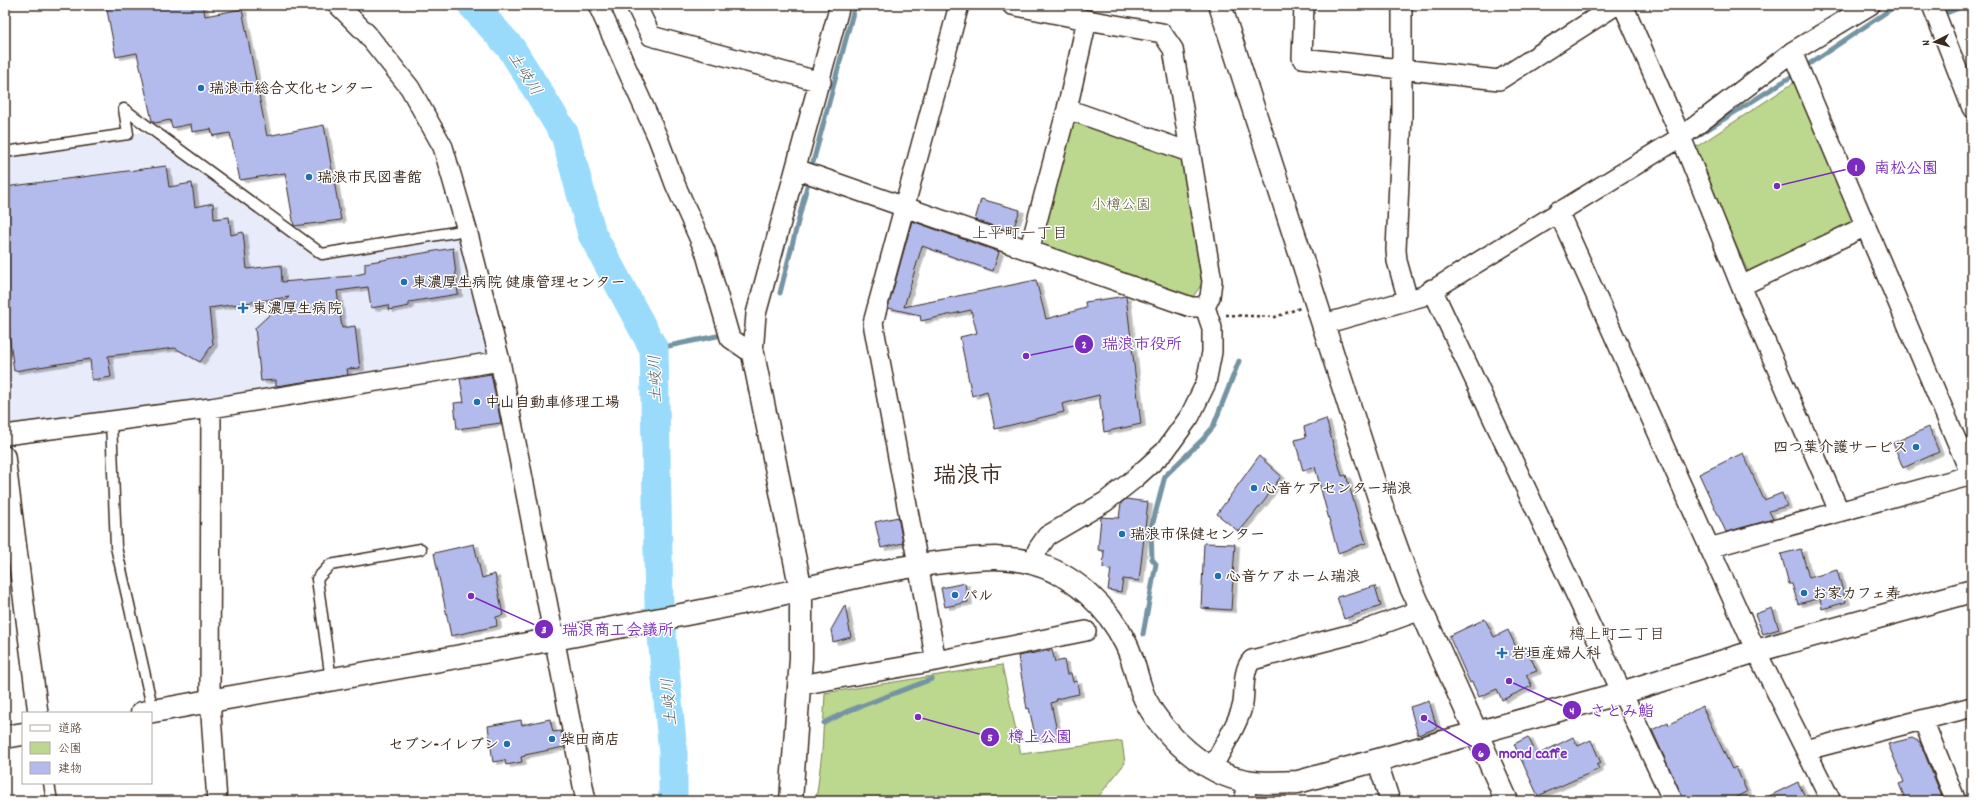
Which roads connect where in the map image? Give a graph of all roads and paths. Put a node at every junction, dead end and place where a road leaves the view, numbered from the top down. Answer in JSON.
{"nodes":[{"id":1,"x":338,"y":5,"type":"edge"},
{"id":2,"x":598,"y":5,"type":"edge"},
{"id":3,"x":636,"y":5,"type":"edge"},
{"id":4,"x":840,"y":5,"type":"edge"},
{"id":5,"x":959,"y":5,"type":"edge"},
{"id":6,"x":1012,"y":5,"type":"edge"},
{"id":7,"x":1220,"y":5,"type":"edge"},
{"id":8,"x":1304,"y":5,"type":"edge"},
{"id":9,"x":1402,"y":5,"type":"edge"},
{"id":10,"x":1616,"y":5,"type":"edge"},
{"id":11,"x":1623,"y":5,"type":"edge"},
{"id":12,"x":1870,"y":5,"type":"edge"},
{"id":13,"x":1932,"y":5,"type":"edge"},
{"id":14,"x":1087,"y":20,"type":"junction"},
{"id":15,"x":1792,"y":52,"type":"junction"},
{"id":16,"x":1403,"y":68,"type":"junction"},
{"id":17,"x":821,"y":82,"type":"junction"},
{"id":18,"x":1972,"y":108,"type":"edge"},
{"id":19,"x":1067,"y":109,"type":"junction"},
{"id":20,"x":1681,"y":137,"type":"junction"},
{"id":21,"x":5,"y":152,"type":"edge"},
{"id":22,"x":1189,"y":152,"type":"junction"},
{"id":23,"x":805,"y":172,"type":"junction"},
{"id":24,"x":906,"y":207,"type":"junction"},
{"id":25,"x":1558,"y":211,"type":"junction"},
{"id":26,"x":1866,"y":226,"type":"junction"},
{"id":27,"x":467,"y":230,"type":"junction"},
{"id":28,"x":1029,"y":251,"type":"junction"},
{"id":29,"x":1741,"y":286,"type":"junction"},
{"id":30,"x":1432,"y":289,"type":"junction"},
{"id":31,"x":1408,"y":300,"type":"junction"},
{"id":32,"x":1317,"y":303,"type":"junction"},
{"id":33,"x":1206,"y":311,"type":"junction"},
{"id":34,"x":1324,"y":324,"type":"junction"},
{"id":35,"x":753,"y":354,"type":"junction"},
{"id":36,"x":500,"y":361,"type":"junction"},
{"id":37,"x":211,"y":408,"type":"junction"},
{"id":38,"x":111,"y":421,"type":"junction"},
{"id":39,"x":5,"y":435,"type":"edge"},
{"id":40,"x":5,"y":456,"type":"edge"},
{"id":41,"x":1972,"y":475,"type":"edge"},
{"id":42,"x":1839,"y":511,"type":"junction"},
{"id":43,"x":1709,"y":548,"type":"junction"},
{"id":44,"x":421,"y":549,"type":"dead end"},
{"id":45,"x":1033,"y":563,"type":"junction"},
{"id":46,"x":919,"y":564,"type":"junction"},
{"id":47,"x":800,"y":590,"type":"junction"},
{"id":48,"x":1972,"y":592,"type":"edge"},
{"id":49,"x":1421,"y":610,"type":"junction"},
{"id":50,"x":1086,"y":632,"type":"dead end"},
{"id":51,"x":555,"y":640,"type":"junction"},
{"id":52,"x":1756,"y":651,"type":"junction"},
{"id":53,"x":936,"y":661,"type":"junction"},
{"id":54,"x":331,"y":680,"type":"junction"},
{"id":55,"x":800,"y":685,"type":"junction"},
{"id":56,"x":1621,"y":693,"type":"junction"},
{"id":57,"x":210,"y":701,"type":"junction"},
{"id":58,"x":1972,"y":707,"type":"edge"},
{"id":59,"x":38,"y":712,"type":"edge"},
{"id":60,"x":147,"y":712,"type":"edge"},
{"id":61,"x":1923,"y":720,"type":"junction"},
{"id":62,"x":1477,"y":732,"type":"junction"},
{"id":63,"x":22,"y":734,"type":"edge"},
{"id":64,"x":5,"y":737,"type":"edge"},
{"id":65,"x":1806,"y":750,"type":"junction"},
{"id":66,"x":1377,"y":760,"type":"junction"},
{"id":67,"x":1212,"y":768,"type":"junction"},
{"id":68,"x":49,"y":784,"type":"edge"},
{"id":69,"x":1245,"y":791,"type":"edge"},
{"id":70,"x":52,"y":801,"type":"edge"},
{"id":71,"x":217,"y":801,"type":"edge"},
{"id":72,"x":586,"y":801,"type":"edge"},
{"id":73,"x":791,"y":801,"type":"edge"},
{"id":74,"x":1390,"y":801,"type":"edge"},
{"id":75,"x":1507,"y":801,"type":"edge"},
{"id":76,"x":1673,"y":801,"type":"edge"},
{"id":77,"x":1831,"y":801,"type":"edge"},
{"id":78,"x":1956,"y":801,"type":"edge"}],
"edges":[{"from":1,"to":27,"type":"street"},
{"from":2,"to":35,"type":"street"},
{"from":3,"to":17,"type":"street"},
{"from":4,"to":17,"type":"street"},
{"from":5,"to":24,"type":"street"},
{"from":6,"to":14,"type":"street"},
{"from":7,"to":32,"type":"street"},
{"from":8,"to":16,"type":"street"},
{"from":9,"to":16,"type":"street"},
{"from":10,"to":16,"type":"street"},
{"from":11,"to":20,"type":"street"},
{"from":12,"to":15,"type":"street"},
{"from":13,"to":18,"type":"street"},
{"from":14,"to":19,"type":"street"},
{"from":14,"to":22,"type":"street"},
{"from":15,"to":20,"type":"street"},
{"from":15,"to":26,"type":"street"},
{"from":16,"to":31,"type":"street"},
{"from":17,"to":23,"type":"street"},
{"from":19,"to":22,"type":"street"},
{"from":19,"to":28,"type":"street"},
{"from":20,"to":25,"type":"street"},
{"from":20,"to":29,"type":"street"},
{"from":21,"to":27,"type":"lane"},
{"from":22,"to":33,"type":"street"},
{"from":23,"to":24,"type":"street"},
{"from":23,"to":35,"type":"street"},
{"from":24,"to":28,"type":"street"},
{"from":24,"to":46,"type":"street"},
{"from":25,"to":30,"type":"street"},
{"from":25,"to":43,"type":"street"},
{"from":26,"to":29,"type":"street"},
{"from":26,"to":41,"type":"street"},
{"from":27,"to":36,"type":"street"},
{"from":28,"to":33,"type":"street"},
{"from":29,"to":42,"type":"street"},
{"from":30,"to":31,"type":"street"},
{"from":30,"to":56,"type":"street"},
{"from":31,"to":34,"type":"street"},
{"from":32,"to":33,"type":"path"},
{"from":32,"to":34,"type":"street"},
{"from":33,"to":45,"type":"street"},
{"from":34,"to":49,"type":"street"},
{"from":35,"to":47,"type":"street"},
{"from":36,"to":37,"type":"street"},
{"from":36,"to":51,"type":"street"},
{"from":37,"to":38,"type":"street"},
{"from":37,"to":57,"type":"street"},
{"from":38,"to":39,"type":"street"},
{"from":38,"to":60,"type":"lane"},
{"from":40,"to":59,"type":"street"},
{"from":41,"to":42,"type":"street"},
{"from":42,"to":43,"type":"street"},
{"from":43,"to":52,"type":"street"},
{"from":44,"to":54,"type":"lane"},
{"from":45,"to":46,"type":"street"},
{"from":45,"to":67,"type":"street"},
{"from":46,"to":47,"type":"street"},
{"from":46,"to":53,"type":"street"},
{"from":47,"to":51,"type":"street"},
{"from":47,"to":55,"type":"street"},
{"from":48,"to":52,"type":"street"},
{"from":49,"to":62,"type":"street"},
{"from":49,"to":67,"type":"street"},
{"from":50,"to":53,"type":"street"},
{"from":51,"to":54,"type":"street"},
{"from":51,"to":72,"type":"street"},
{"from":52,"to":56,"type":"street"},
{"from":52,"to":65,"type":"street"},
{"from":53,"to":55,"type":"street"},
{"from":54,"to":57,"type":"street"},
{"from":55,"to":73,"type":"street"},
{"from":56,"to":62,"type":"street"},
{"from":56,"to":76,"type":"street"},
{"from":57,"to":60,"type":"street"},
{"from":57,"to":71,"type":"street"},
{"from":58,"to":61,"type":"street"},
{"from":61,"to":65,"type":"street"},
{"from":61,"to":78,"type":"street"},
{"from":62,"to":66,"type":"street"},
{"from":62,"to":75,"type":"street"},
{"from":63,"to":64,"type":"street"},
{"from":65,"to":77,"type":"street"},
{"from":66,"to":69,"type":"street"},
{"from":66,"to":74,"type":"street"},
{"from":67,"to":69,"type":"street"},
{"from":68,"to":70,"type":"lane"}]}
